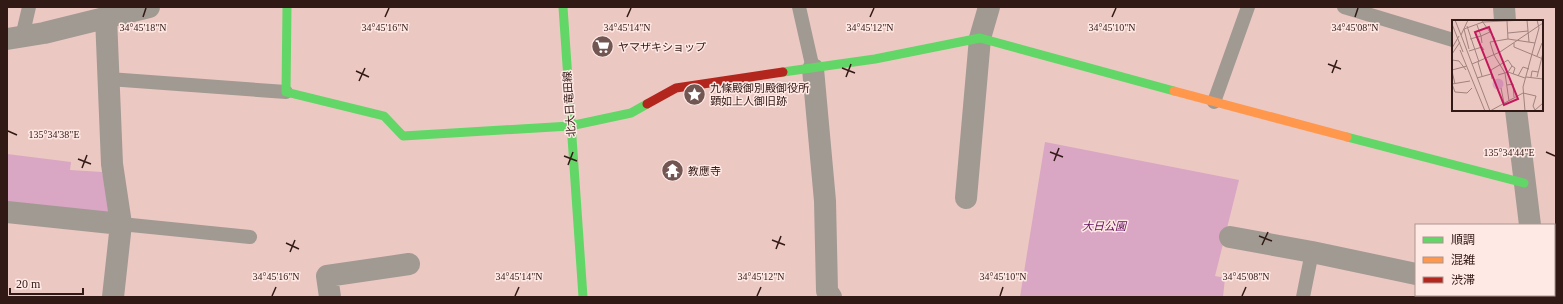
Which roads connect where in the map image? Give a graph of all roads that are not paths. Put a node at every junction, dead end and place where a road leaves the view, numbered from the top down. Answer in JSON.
{"nodes":[{"id":1,"x":29,"y":7,"type":"edge"},
{"id":2,"x":149,"y":7,"type":"edge"},
{"id":3,"x":286,"y":7,"type":"edge"},
{"id":4,"x":562,"y":7,"type":"edge"},
{"id":5,"x":799,"y":7,"type":"edge"},
{"id":6,"x":989,"y":7,"type":"edge"},
{"id":7,"x":1248,"y":7,"type":"edge"},
{"id":8,"x":1344,"y":7,"type":"edge"},
{"id":9,"x":1504,"y":7,"type":"edge"},
{"id":10,"x":98,"y":15,"type":"edge"},
{"id":11,"x":1505,"y":20,"type":"edge"},
{"id":12,"x":14,"y":38,"type":"edge"},
{"id":13,"x":980,"y":38,"type":"junction"},
{"id":14,"x":1452,"y":40,"type":"edge"},
{"id":15,"x":813,"y":69,"type":"junction"},
{"id":16,"x":109,"y":79,"type":"junction"},
{"id":17,"x":286,"y":92,"type":"junction"},
{"id":18,"x":1214,"y":102,"type":"junction"},
{"id":19,"x":1516,"y":111,"type":"edge"},
{"id":20,"x":570,"y":126,"type":"junction"},
{"id":21,"x":1524,"y":183,"type":"junction"},
{"id":22,"x":966,"y":198,"type":"dead end"},
{"id":23,"x":7,"y":212,"type":"edge"},
{"id":24,"x":121,"y":224,"type":"junction"},
{"id":25,"x":1530,"y":224,"type":"edge"},
{"id":26,"x":250,"y":237,"type":"dead end"},
{"id":27,"x":1230,"y":238,"type":"dead end"},
{"id":28,"x":1312,"y":252,"type":"junction"},
{"id":29,"x":408,"y":264,"type":"dead end"},
{"id":30,"x":1415,"y":274,"type":"edge"},
{"id":31,"x":114,"y":297,"type":"edge"},
{"id":32,"x":330,"y":297,"type":"edge"},
{"id":33,"x":583,"y":297,"type":"edge"},
{"id":34,"x":831,"y":297,"type":"edge"},
{"id":35,"x":1303,"y":297,"type":"edge"}],
"edges":[{"from":1,"to":12,"type":"lane"},
{"from":2,"to":10,"type":"street"},
{"from":3,"to":17,"type":"street"},
{"from":4,"to":20,"type":"street","name":"北大日竜田線"},
{"from":5,"to":15,"type":"lane"},
{"from":6,"to":13,"type":"street"},
{"from":7,"to":18,"type":"lane"},
{"from":8,"to":14,"type":"lane"},
{"from":9,"to":11,"type":"street"},
{"from":10,"to":12,"type":"street"},
{"from":10,"to":16,"type":"street"},
{"from":13,"to":15,"type":"street"},
{"from":13,"to":18,"type":"street"},
{"from":13,"to":22,"type":"street"},
{"from":15,"to":20,"type":"street"},
{"from":15,"to":34,"type":"street"},
{"from":16,"to":17,"type":"lane"},
{"from":16,"to":24,"type":"street"},
{"from":17,"to":20,"type":"street"},
{"from":18,"to":21,"type":"street"},
{"from":19,"to":21,"type":"street"},
{"from":20,"to":33,"type":"street","name":"北大日竜田線"},
{"from":21,"to":25,"type":"street"},
{"from":23,"to":24,"type":"street"},
{"from":24,"to":26,"type":"lane"},
{"from":24,"to":31,"type":"street"},
{"from":27,"to":28,"type":"street"},
{"from":28,"to":30,"type":"street"},
{"from":28,"to":35,"type":"lane"},
{"from":29,"to":32,"type":"street"}]}
